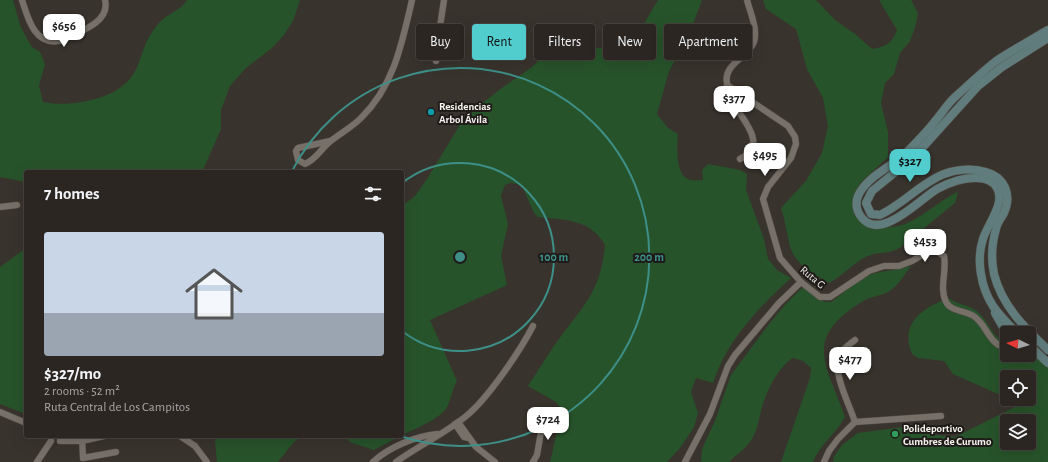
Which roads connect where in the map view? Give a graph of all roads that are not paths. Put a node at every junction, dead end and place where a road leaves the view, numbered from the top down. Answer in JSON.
{"nodes":[{"id":1,"x":22,"y":0,"type":"edge"},
{"id":2,"x":104,"y":0,"type":"edge"},
{"id":3,"x":412,"y":0,"type":"edge"},
{"id":4,"x":444,"y":0,"type":"edge"},
{"id":5,"x":747,"y":0,"type":"edge"},
{"id":6,"x":1048,"y":30,"type":"edge"},
{"id":7,"x":1048,"y":38,"type":"edge"},
{"id":8,"x":436,"y":61,"type":"dead end"},
{"id":9,"x":727,"y":85,"type":"junction"},
{"id":10,"x":330,"y":141,"type":"junction"},
{"id":11,"x":740,"y":159,"type":"dead end"},
{"id":12,"x":16,"y":205,"type":"dead end"},
{"id":13,"x":0,"y":207,"type":"edge"},
{"id":14,"x":801,"y":282,"type":"junction"},
{"id":15,"x":993,"y":306,"type":"junction"},
{"id":16,"x":533,"y":326,"type":"dead end"},
{"id":17,"x":1003,"y":326,"type":"edge"},
{"id":18,"x":1011,"y":326,"type":"edge"},
{"id":19,"x":1021,"y":326,"type":"edge"},
{"id":20,"x":854,"y":340,"type":"dead end"},
{"id":21,"x":1036,"y":344,"type":"edge"},
{"id":22,"x":1000,"y":346,"type":"edge"},
{"id":23,"x":1036,"y":347,"type":"edge"},
{"id":24,"x":1048,"y":350,"type":"edge"},
{"id":25,"x":1048,"y":363,"type":"edge"},
{"id":26,"x":0,"y":412,"type":"edge"},
{"id":27,"x":548,"y":413,"type":"dead end"},
{"id":28,"x":940,"y":416,"type":"dead end"},
{"id":29,"x":24,"y":422,"type":"edge"},
{"id":30,"x":855,"y":422,"type":"junction"},
{"id":31,"x":456,"y":423,"type":"junction"},
{"id":32,"x":439,"y":434,"type":"junction"},
{"id":33,"x":50,"y":438,"type":"edge"},
{"id":34,"x":62,"y":438,"type":"edge"},
{"id":35,"x":184,"y":438,"type":"edge"},
{"id":36,"x":82,"y":439,"type":"edge"},
{"id":37,"x":116,"y":452,"type":"dead end"},
{"id":38,"x":381,"y":456,"type":"junction"},
{"id":39,"x":203,"y":459,"type":"edge"},
{"id":40,"x":82,"y":460,"type":"edge"},
{"id":41,"x":684,"y":461,"type":"edge"},
{"id":42,"x":37,"y":462,"type":"edge"},
{"id":43,"x":207,"y":462,"type":"edge"},
{"id":44,"x":374,"y":462,"type":"edge"},
{"id":45,"x":385,"y":462,"type":"edge"},
{"id":46,"x":396,"y":462,"type":"edge"},
{"id":47,"x":495,"y":462,"type":"edge"},
{"id":48,"x":533,"y":462,"type":"edge"},
{"id":49,"x":824,"y":462,"type":"edge"}],
"edges":[{"from":1,"to":2,"type":"street"},
{"from":3,"to":10,"type":"street"},
{"from":4,"to":8,"type":"street"},
{"from":5,"to":9,"type":"street"},
{"from":6,"to":15,"type":"main road"},
{"from":7,"to":19,"type":"main road"},
{"from":9,"to":11,"type":"street"},
{"from":9,"to":14,"type":"street","name":"Ruta G"},
{"from":10,"to":10,"type":"street"},
{"from":12,"to":13,"type":"street"},
{"from":14,"to":22,"type":"street","name":"Ruta G"},
{"from":14,"to":41,"type":"street"},
{"from":15,"to":17,"type":"main road"},
{"from":15,"to":18,"type":"main road"},
{"from":16,"to":31,"type":"street"},
{"from":20,"to":30,"type":"street"},
{"from":21,"to":24,"type":"main road"},
{"from":23,"to":25,"type":"main road"},
{"from":26,"to":29,"type":"street"},
{"from":27,"to":48,"type":"street"},
{"from":28,"to":30,"type":"street"},
{"from":30,"to":49,"type":"street"},
{"from":31,"to":32,"type":"street"},
{"from":31,"to":47,"type":"street"},
{"from":32,"to":38,"type":"street"},
{"from":32,"to":46,"type":"street"},
{"from":33,"to":34,"type":"street"},
{"from":33,"to":42,"type":"street"},
{"from":34,"to":36,"type":"street"},
{"from":35,"to":39,"type":"street"},
{"from":36,"to":40,"type":"street"},
{"from":37,"to":40,"type":"street"},
{"from":38,"to":44,"type":"street"},
{"from":38,"to":45,"type":"street"},
{"from":39,"to":43,"type":"street"}]}
